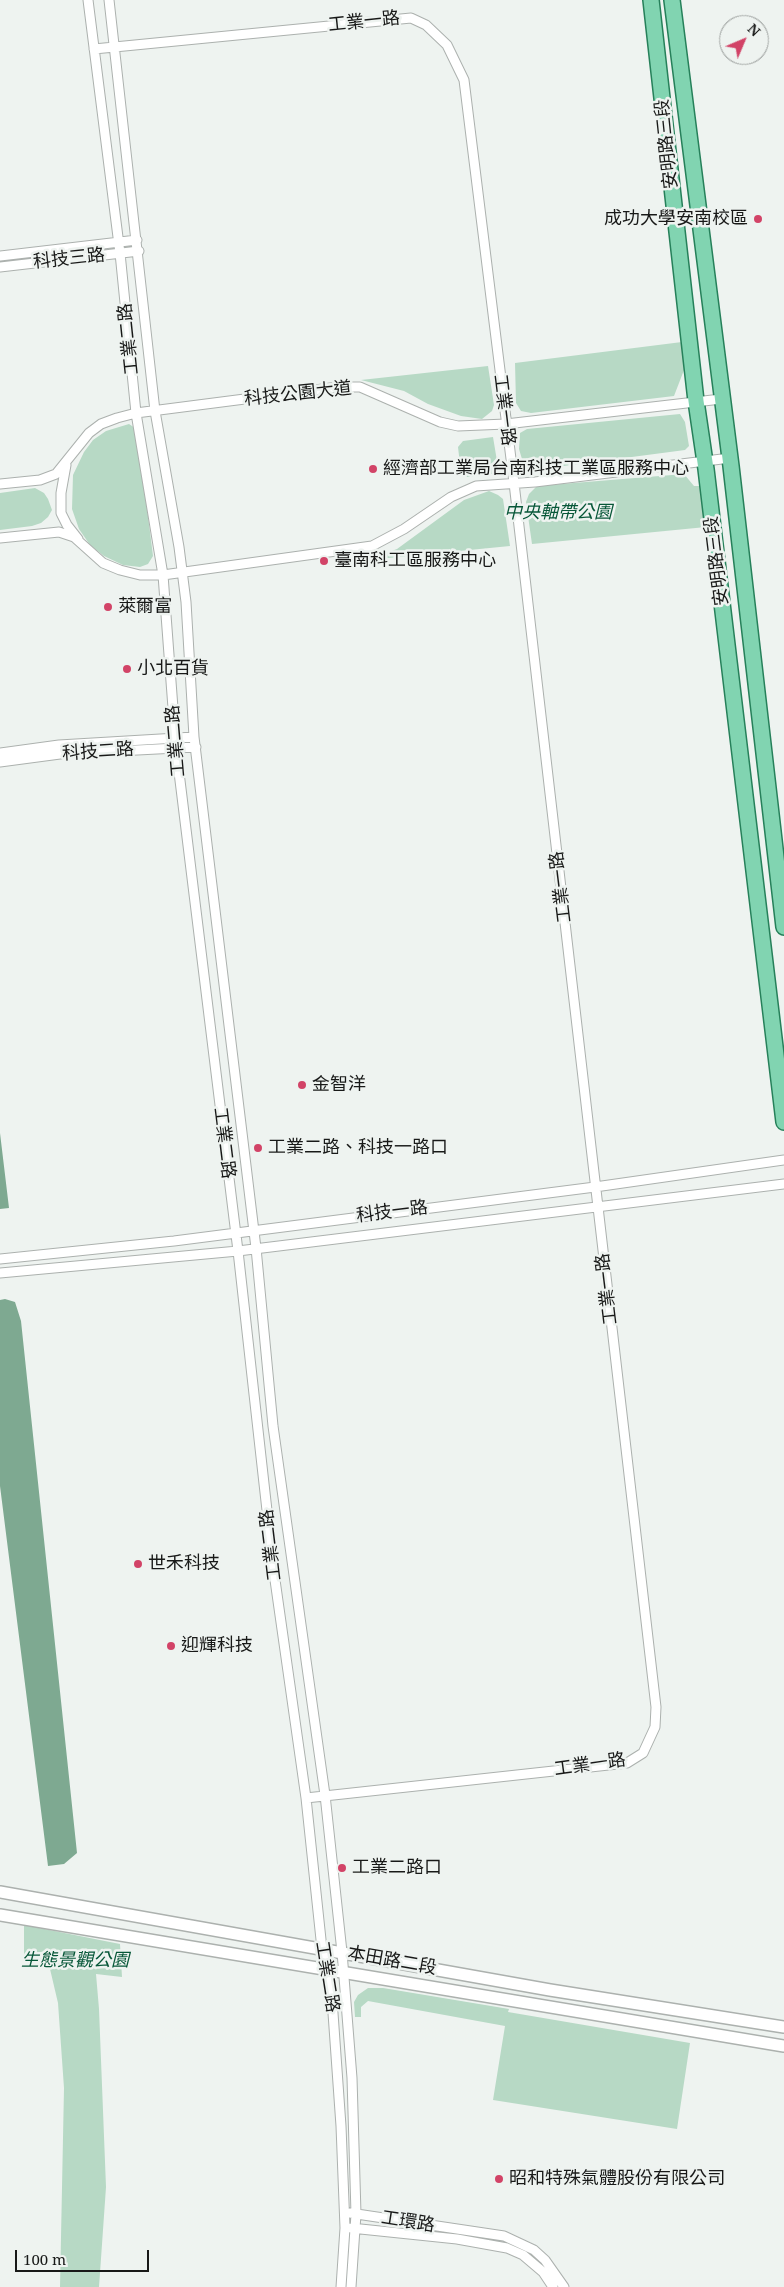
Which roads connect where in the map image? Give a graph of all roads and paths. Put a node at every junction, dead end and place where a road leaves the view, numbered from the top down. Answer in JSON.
{"nodes":[{"id":1,"x":88,"y":0,"type":"edge"},
{"id":2,"x":109,"y":0,"type":"edge"},
{"id":3,"x":651,"y":0,"type":"edge"},
{"id":4,"x":672,"y":0,"type":"edge"},
{"id":5,"x":114,"y":47,"type":"junction"},
{"id":6,"x":94,"y":49,"type":"junction"},
{"id":7,"x":138,"y":240,"type":"junction"},
{"id":8,"x":119,"y":243,"type":"junction"},
{"id":9,"x":139,"y":251,"type":"junction"},
{"id":10,"x":120,"y":253,"type":"junction"},
{"id":11,"x":0,"y":256,"type":"edge"},
{"id":12,"x":0,"y":267,"type":"edge"},
{"id":13,"x":721,"y":399,"type":"junction"},
{"id":14,"x":696,"y":401,"type":"junction"},
{"id":15,"x":155,"y":411,"type":"junction"},
{"id":16,"x":136,"y":413,"type":"junction"},
{"id":17,"x":506,"y":424,"type":"junction"},
{"id":18,"x":730,"y":458,"type":"junction"},
{"id":19,"x":705,"y":460,"type":"junction"},
{"id":20,"x":66,"y":462,"type":"junction"},
{"id":21,"x":514,"y":483,"type":"junction"},
{"id":22,"x":0,"y":484,"type":"edge"},
{"id":23,"x":0,"y":538,"type":"edge"},
{"id":24,"x":88,"y":551,"type":"junction"},
{"id":25,"x":182,"y":573,"type":"junction"},
{"id":26,"x":163,"y":575,"type":"junction"},
{"id":27,"x":194,"y":737,"type":"junction"},
{"id":28,"x":176,"y":743,"type":"junction"},
{"id":29,"x":196,"y":747,"type":"junction"},
{"id":30,"x":0,"y":753,"type":"edge"},
{"id":31,"x":0,"y":762,"type":"edge"},
{"id":32,"x":784,"y":926,"type":"edge"},
{"id":33,"x":784,"y":1122,"type":"edge"},
{"id":34,"x":784,"y":1160,"type":"edge"},
{"id":35,"x":784,"y":1184,"type":"edge"},
{"id":36,"x":595,"y":1187,"type":"junction"},
{"id":37,"x":598,"y":1208,"type":"junction"},
{"id":38,"x":254,"y":1230,"type":"junction"},
{"id":39,"x":235,"y":1233,"type":"junction"},
{"id":40,"x":256,"y":1248,"type":"junction"},
{"id":41,"x":238,"y":1251,"type":"junction"},
{"id":42,"x":0,"y":1259,"type":"edge"},
{"id":43,"x":0,"y":1273,"type":"edge"},
{"id":44,"x":325,"y":1796,"type":"junction"},
{"id":45,"x":306,"y":1798,"type":"junction"},
{"id":46,"x":0,"y":1892,"type":"edge"},
{"id":47,"x":0,"y":1915,"type":"edge"},
{"id":48,"x":322,"y":1949,"type":"junction"},
{"id":49,"x":342,"y":1952,"type":"junction"},
{"id":50,"x":326,"y":1970,"type":"junction"},
{"id":51,"x":343,"y":1973,"type":"junction"},
{"id":52,"x":784,"y":2027,"type":"edge"},
{"id":53,"x":784,"y":2046,"type":"edge"},
{"id":54,"x":341,"y":2123,"type":"junction"},
{"id":55,"x":353,"y":2123,"type":"junction"},
{"id":56,"x":345,"y":2213,"type":"junction"},
{"id":57,"x":356,"y":2214,"type":"junction"},
{"id":58,"x":350,"y":2228,"type":"junction"},
{"id":59,"x":470,"y":2231,"type":"junction"},
{"id":60,"x":469,"y":2241,"type":"junction"},
{"id":61,"x":341,"y":2287,"type":"edge"},
{"id":62,"x":351,"y":2287,"type":"edge"},
{"id":63,"x":553,"y":2287,"type":"edge"},
{"id":64,"x":564,"y":2287,"type":"edge"}],
"edges":[{"from":1,"to":6,"type":"street","name":"工業二路"},
{"from":2,"to":5,"type":"street","name":"工業二路"},
{"from":3,"to":14,"type":"main road","name":"安明路三段"},
{"from":4,"to":13,"type":"main road","name":"安明路三段"},
{"from":5,"to":6,"type":"street","name":"工業一路"},
{"from":5,"to":7,"type":"street","name":"工業二路"},
{"from":5,"to":17,"type":"street","name":"工業一路"},
{"from":6,"to":8,"type":"street","name":"工業二路"},
{"from":7,"to":8,"type":"street","name":"科技三路"},
{"from":7,"to":9,"type":"street","name":"工業二路"},
{"from":8,"to":10,"type":"street","name":"工業二路"},
{"from":8,"to":11,"type":"street","name":"科技三路"},
{"from":9,"to":10,"type":"street","name":"科技三路"},
{"from":9,"to":15,"type":"street","name":"工業二路"},
{"from":10,"to":12,"type":"street","name":"科技三路"},
{"from":10,"to":16,"type":"street","name":"工業二路"},
{"from":13,"to":14,"type":"street","name":"科技公園大道"},
{"from":13,"to":18,"type":"main road","name":"安明路三段"},
{"from":14,"to":17,"type":"street","name":"科技公園大道"},
{"from":14,"to":19,"type":"main road","name":"安明路三段"},
{"from":15,"to":16,"type":"street","name":"科技公園大道"},
{"from":15,"to":17,"type":"street","name":"科技公園大道"},
{"from":15,"to":25,"type":"street","name":"工業二路"},
{"from":16,"to":20,"type":"street","name":"科技公園大道"},
{"from":16,"to":26,"type":"street","name":"工業二路"},
{"from":17,"to":21,"type":"street","name":"工業一路"},
{"from":18,"to":19,"type":"street","name":"科技公園大道"},
{"from":18,"to":32,"type":"main road","name":"安明路三段"},
{"from":19,"to":21,"type":"street","name":"科技公園大道"},
{"from":19,"to":33,"type":"main road","name":"安明路三段"},
{"from":20,"to":22,"type":"street","name":"科技公園大道"},
{"from":20,"to":24,"type":"street","name":"科技公園大道"},
{"from":21,"to":25,"type":"street","name":"科技公園大道"},
{"from":21,"to":36,"type":"street","name":"工業一路"},
{"from":23,"to":24,"type":"street","name":"科技公園大道"},
{"from":24,"to":26,"type":"street","name":"科技公園大道"},
{"from":25,"to":26,"type":"street","name":"科技公園大道"},
{"from":25,"to":27,"type":"street","name":"工業二路"},
{"from":26,"to":28,"type":"street","name":"工業二路"},
{"from":27,"to":28,"type":"street","name":"科技二路"},
{"from":27,"to":29,"type":"street","name":"工業二路"},
{"from":28,"to":29,"type":"street","name":"科技二路"},
{"from":28,"to":30,"type":"street","name":"科技二路"},
{"from":28,"to":31,"type":"street","name":"科技二路"},
{"from":28,"to":39,"type":"street","name":"工業二路"},
{"from":29,"to":38,"type":"street","name":"工業二路"},
{"from":34,"to":36,"type":"street","name":"科技一路"},
{"from":35,"to":37,"type":"street","name":"科技一路"},
{"from":36,"to":37,"type":"street","name":"工業一路"},
{"from":36,"to":38,"type":"street","name":"科技一路"},
{"from":37,"to":40,"type":"street","name":"科技一路"},
{"from":37,"to":44,"type":"street","name":"工業一路"},
{"from":38,"to":39,"type":"street","name":"科技一路"},
{"from":38,"to":40,"type":"street","name":"工業二路"},
{"from":39,"to":41,"type":"street","name":"工業二路"},
{"from":39,"to":42,"type":"street","name":"科技一路"},
{"from":40,"to":41,"type":"street","name":"科技一路"},
{"from":40,"to":44,"type":"street","name":"工業二路"},
{"from":41,"to":43,"type":"street","name":"科技一路"},
{"from":41,"to":45,"type":"street","name":"工業二路"},
{"from":44,"to":45,"type":"street","name":"工業一路"},
{"from":44,"to":49,"type":"street","name":"工業二路"},
{"from":45,"to":48,"type":"street","name":"工業二路"},
{"from":46,"to":48,"type":"street","name":"本田路二段"},
{"from":47,"to":50,"type":"street","name":"本田路二段"},
{"from":48,"to":49,"type":"street","name":"本田路二段"},
{"from":48,"to":50,"type":"street","name":"工業二路"},
{"from":49,"to":51,"type":"street","name":"工業二路"},
{"from":49,"to":52,"type":"street","name":"本田路二段"},
{"from":50,"to":51,"type":"street","name":"本田路二段"},
{"from":50,"to":54,"type":"street","name":"工業二路"},
{"from":51,"to":53,"type":"street","name":"本田路二段"},
{"from":51,"to":55,"type":"street","name":"工業二路"},
{"from":54,"to":55,"type":"street"},
{"from":54,"to":56,"type":"street","name":"工業二路"},
{"from":55,"to":57,"type":"street","name":"工業二路"},
{"from":56,"to":57,"type":"street","name":"工環路"},
{"from":56,"to":58,"type":"street","name":"工業二路"},
{"from":57,"to":58,"type":"street","name":"工業二路"},
{"from":57,"to":59,"type":"street","name":"工環路"},
{"from":58,"to":60,"type":"street","name":"工環路"},
{"from":58,"to":61,"type":"street","name":"工業二路"},
{"from":58,"to":62,"type":"street","name":"工業二路"},
{"from":59,"to":60,"type":"street"},
{"from":59,"to":64,"type":"street","name":"工環路"},
{"from":60,"to":63,"type":"street","name":"工環路"}]}
